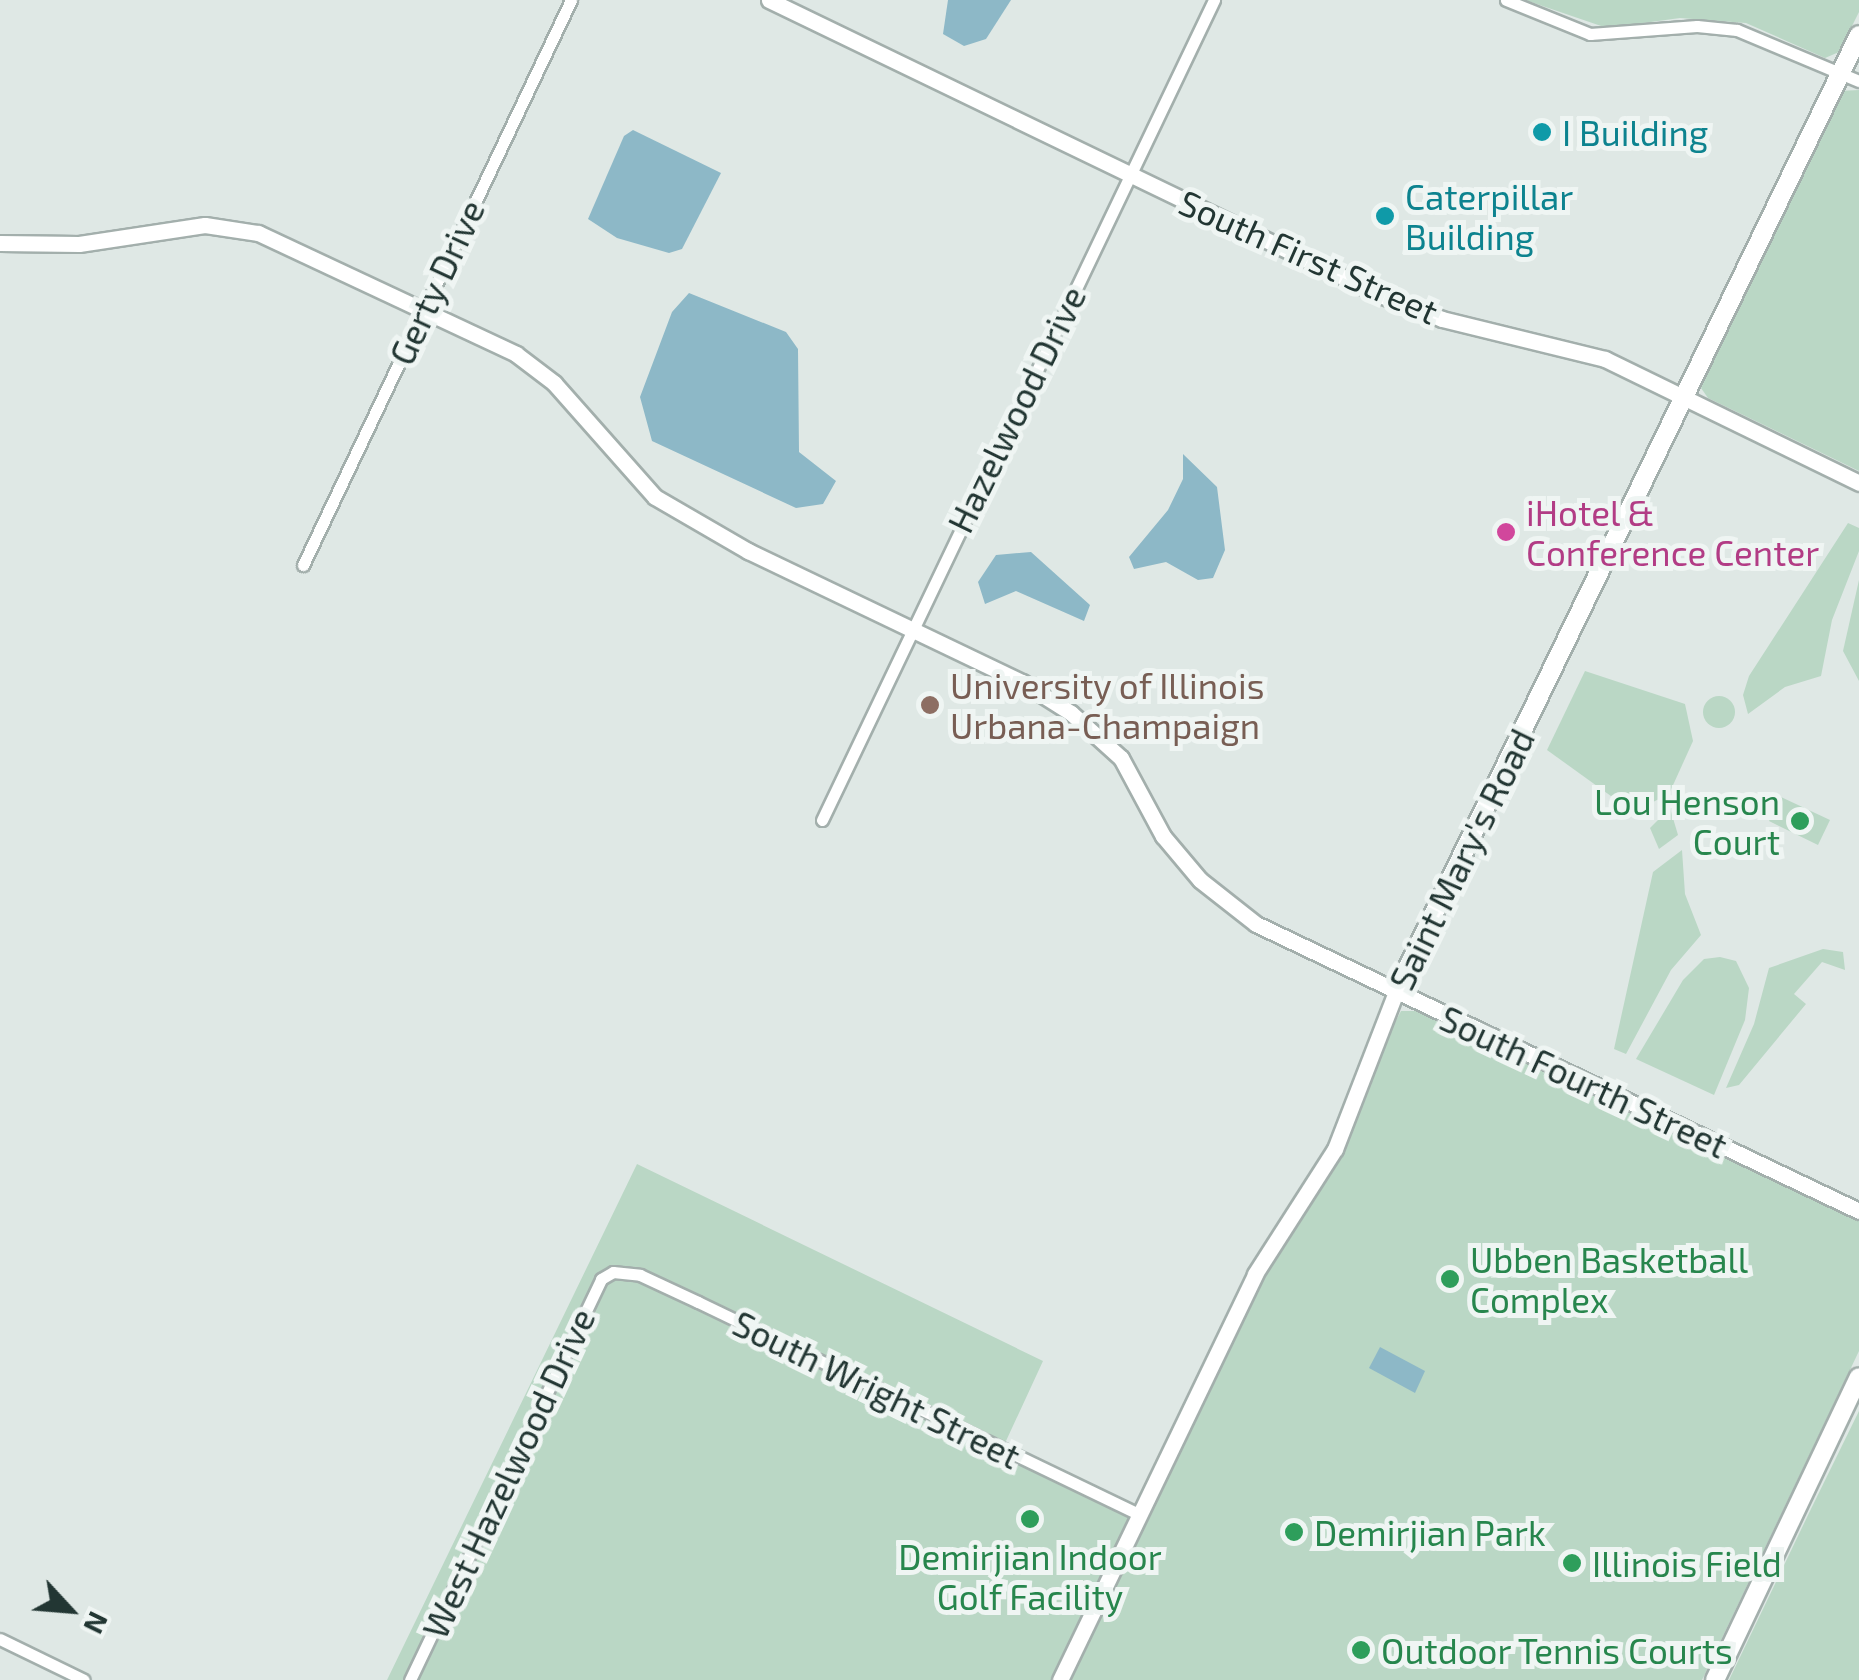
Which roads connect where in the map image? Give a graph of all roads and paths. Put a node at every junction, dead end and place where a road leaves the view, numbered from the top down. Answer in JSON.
{"nodes":[{"id":1,"x":572,"y":0,"type":"edge"},
{"id":2,"x":769,"y":0,"type":"edge"},
{"id":3,"x":1214,"y":0,"type":"edge"},
{"id":4,"x":1506,"y":0,"type":"edge"},
{"id":5,"x":1859,"y":35,"type":"edge"},
{"id":6,"x":1841,"y":72,"type":"junction"},
{"id":7,"x":1859,"y":81,"type":"edge"},
{"id":8,"x":1128,"y":174,"type":"junction"},
{"id":9,"x":0,"y":243,"type":"edge"},
{"id":10,"x":421,"y":308,"type":"junction"},
{"id":11,"x":1685,"y":396,"type":"junction"},
{"id":12,"x":1859,"y":483,"type":"edge"},
{"id":13,"x":303,"y":565,"type":"dead end"},
{"id":14,"x":910,"y":628,"type":"junction"},
{"id":15,"x":822,"y":820,"type":"dead end"},
{"id":16,"x":1396,"y":992,"type":"junction"},
{"id":17,"x":1859,"y":1211,"type":"edge"},
{"id":18,"x":613,"y":1272,"type":"joint"},
{"id":19,"x":1859,"y":1378,"type":"edge"},
{"id":20,"x":1139,"y":1514,"type":"junction"},
{"id":21,"x":0,"y":1639,"type":"edge"},
{"id":22,"x":84,"y":1680,"type":"edge"},
{"id":23,"x":410,"y":1680,"type":"edge"},
{"id":24,"x":1060,"y":1680,"type":"edge"},
{"id":25,"x":1715,"y":1680,"type":"edge"}],
"edges":[{"from":1,"to":10,"type":"street","name":"Gerty Drive"},
{"from":2,"to":8,"type":"street","name":"South First Street"},
{"from":3,"to":8,"type":"street","name":"Hazelwood Drive"},
{"from":4,"to":6,"type":"street"},
{"from":5,"to":6,"type":"main road","name":"Saint Mary's Road"},
{"from":6,"to":7,"type":"street"},
{"from":6,"to":11,"type":"main road","name":"Saint Mary's Road"},
{"from":8,"to":11,"type":"street","name":"South First Street"},
{"from":8,"to":14,"type":"street","name":"Hazelwood Drive"},
{"from":9,"to":10,"type":"street","name":"South Fourth Street"},
{"from":10,"to":13,"type":"street","name":"Gerty Drive"},
{"from":10,"to":14,"type":"street","name":"South Fourth Street"},
{"from":11,"to":12,"type":"street","name":"South First Street"},
{"from":11,"to":16,"type":"main road","name":"Saint Mary's Road"},
{"from":14,"to":15,"type":"street","name":"Hazelwood Drive"},
{"from":14,"to":16,"type":"street","name":"South Fourth Street"},
{"from":16,"to":17,"type":"street","name":"South Fourth Street"},
{"from":16,"to":20,"type":"street","name":"Saint Mary's Road"},
{"from":18,"to":20,"type":"street","name":"South Wright Street"},
{"from":18,"to":23,"type":"street","name":"West Hazelwood Drive"},
{"from":19,"to":25,"type":"main road"},
{"from":20,"to":24,"type":"street","name":"Saint Mary's Road"},
{"from":21,"to":22,"type":"street"}]}
